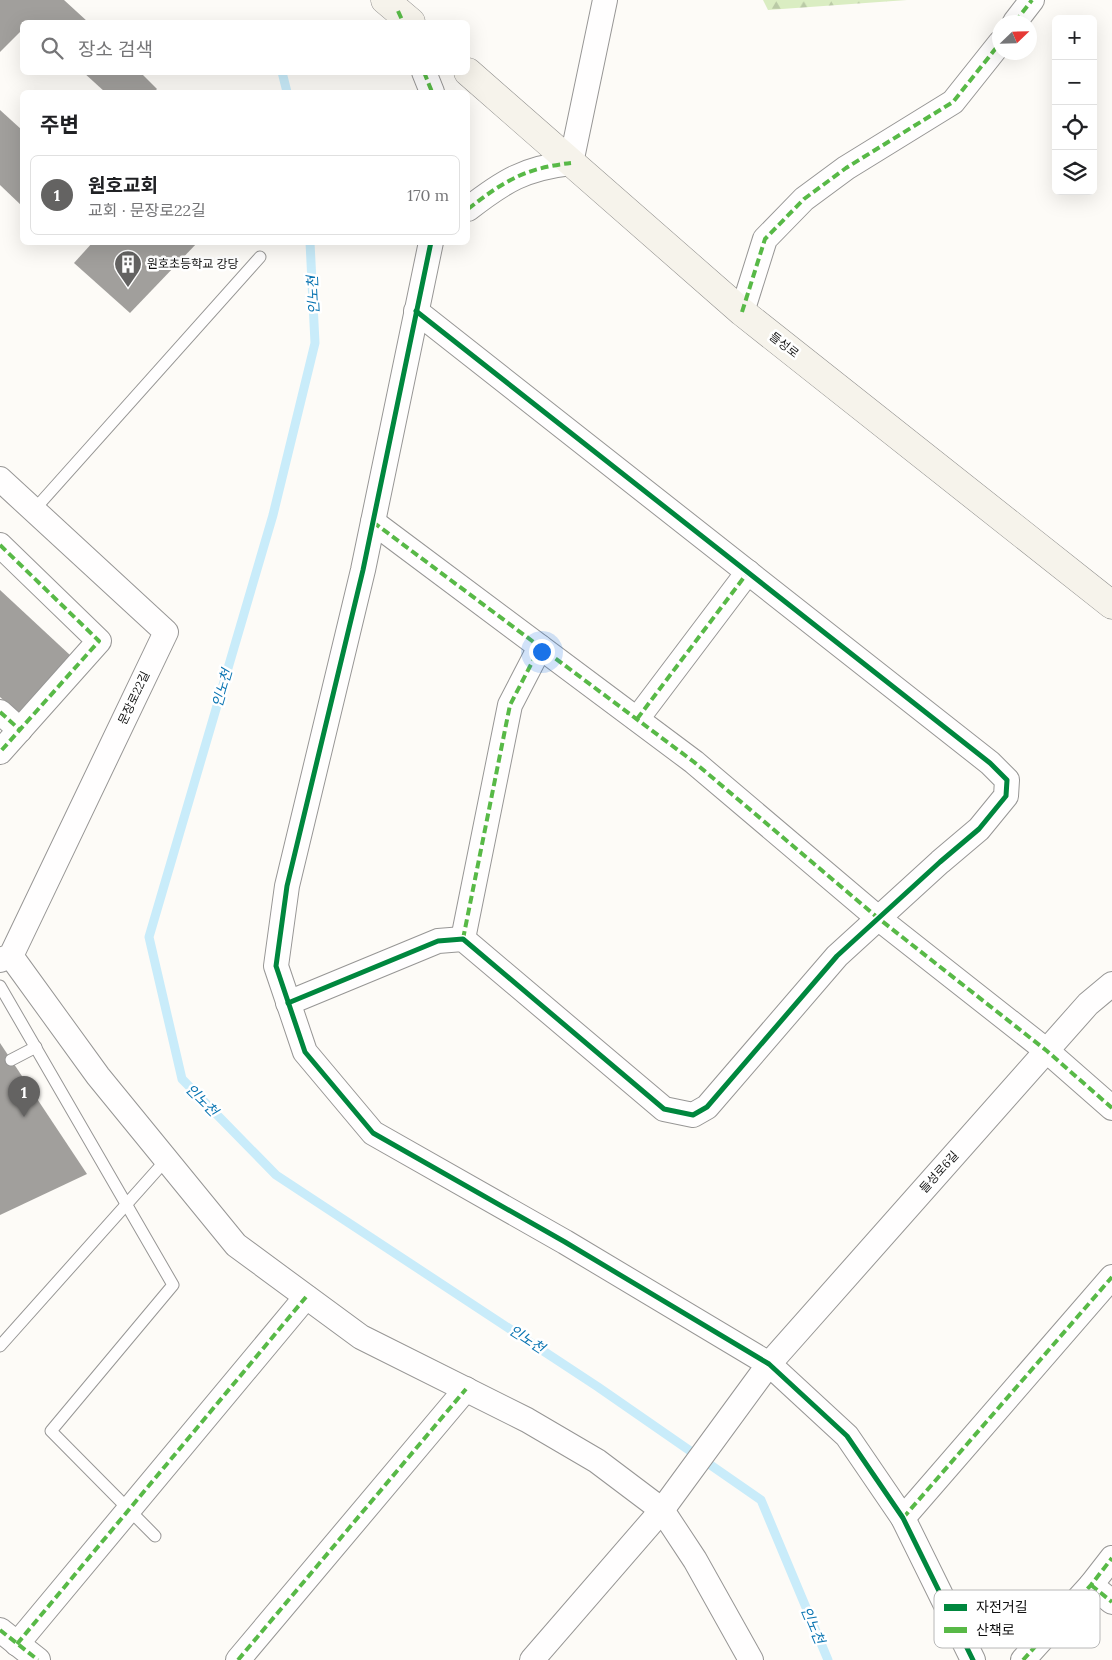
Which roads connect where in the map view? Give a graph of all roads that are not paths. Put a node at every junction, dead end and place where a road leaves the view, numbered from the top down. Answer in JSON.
{"nodes":[{"id":1,"x":605,"y":0,"type":"edge"},
{"id":2,"x":1032,"y":0,"type":"edge"},
{"id":3,"x":1020,"y":15,"type":"edge"},
{"id":4,"x":992,"y":52,"type":"edge"},
{"id":5,"x":470,"y":74,"type":"edge"},
{"id":6,"x":425,"y":75,"type":"edge"},
{"id":7,"x":431,"y":90,"type":"edge"},
{"id":8,"x":572,"y":163,"type":"junction"},
{"id":9,"x":470,"y":207,"type":"edge"},
{"id":10,"x":430,"y":245,"type":"edge"},
{"id":11,"x":260,"y":257,"type":"dead end"},
{"id":12,"x":416,"y":311,"type":"junction"},
{"id":13,"x":742,"y":312,"type":"junction"},
{"id":14,"x":0,"y":480,"type":"edge"},
{"id":15,"x":34,"y":510,"type":"junction"},
{"id":16,"x":373,"y":522,"type":"junction"},
{"id":17,"x":0,"y":545,"type":"edge"},
{"id":18,"x":748,"y":572,"type":"junction"},
{"id":19,"x":1112,"y":605,"type":"edge"},
{"id":20,"x":540,"y":646,"type":"junction"},
{"id":21,"x":0,"y":712,"type":"edge"},
{"id":22,"x":637,"y":719,"type":"junction"},
{"id":23,"x":20,"y":730,"type":"junction"},
{"id":24,"x":0,"y":752,"type":"edge"},
{"id":25,"x":878,"y":918,"type":"junction"},
{"id":26,"x":462,"y":940,"type":"junction"},
{"id":27,"x":6,"y":958,"type":"edge"},
{"id":28,"x":1112,"y":984,"type":"edge"},
{"id":29,"x":0,"y":986,"type":"edge"},
{"id":30,"x":288,"y":1003,"type":"junction"},
{"id":31,"x":36,"y":1047,"type":"junction"},
{"id":32,"x":1047,"y":1051,"type":"junction"},
{"id":33,"x":11,"y":1060,"type":"dead end"},
{"id":34,"x":1112,"y":1108,"type":"edge"},
{"id":35,"x":166,"y":1160,"type":"junction"},
{"id":36,"x":127,"y":1205,"type":"junction"},
{"id":37,"x":1112,"y":1277,"type":"edge"},
{"id":38,"x":306,"y":1297,"type":"junction"},
{"id":39,"x":0,"y":1346,"type":"edge"},
{"id":40,"x":769,"y":1364,"type":"junction"},
{"id":41,"x":466,"y":1389,"type":"junction"},
{"id":42,"x":129,"y":1510,"type":"junction"},
{"id":43,"x":662,"y":1510,"type":"junction"},
{"id":44,"x":902,"y":1518,"type":"junction"},
{"id":45,"x":155,"y":1536,"type":"dead end"},
{"id":46,"x":1112,"y":1558,"type":"edge"},
{"id":47,"x":1091,"y":1585,"type":"junction"},
{"id":48,"x":937,"y":1590,"type":"edge"},
{"id":49,"x":1086,"y":1590,"type":"edge"},
{"id":50,"x":1097,"y":1590,"type":"edge"},
{"id":51,"x":1100,"y":1592,"type":"edge"},
{"id":52,"x":1112,"y":1602,"type":"edge"},
{"id":53,"x":9,"y":1637,"type":"edge"},
{"id":54,"x":966,"y":1648,"type":"edge"},
{"id":55,"x":1034,"y":1648,"type":"edge"},
{"id":56,"x":38,"y":1660,"type":"edge"},
{"id":57,"x":238,"y":1660,"type":"edge"},
{"id":58,"x":532,"y":1660,"type":"edge"},
{"id":59,"x":751,"y":1660,"type":"edge"},
{"id":60,"x":972,"y":1660,"type":"edge"},
{"id":61,"x":1023,"y":1660,"type":"edge"}],
"edges":[{"from":1,"to":8,"type":"street"},
{"from":2,"to":3,"type":"street"},
{"from":4,"to":13,"type":"street"},
{"from":5,"to":8,"type":"street","name":"들성로"},
{"from":6,"to":7,"type":"street"},
{"from":8,"to":9,"type":"street"},
{"from":8,"to":13,"type":"street","name":"들성로"},
{"from":10,"to":12,"type":"street"},
{"from":11,"to":15,"type":"lane"},
{"from":12,"to":16,"type":"street"},
{"from":12,"to":18,"type":"street"},
{"from":13,"to":19,"type":"street","name":"들성로"},
{"from":14,"to":15,"type":"street","name":"문장로22길"},
{"from":15,"to":27,"type":"street","name":"문장로22길"},
{"from":16,"to":20,"type":"street"},
{"from":16,"to":30,"type":"street"},
{"from":17,"to":23,"type":"street"},
{"from":18,"to":22,"type":"street"},
{"from":18,"to":25,"type":"street"},
{"from":20,"to":22,"type":"street"},
{"from":20,"to":26,"type":"street"},
{"from":21,"to":23,"type":"street"},
{"from":22,"to":25,"type":"street"},
{"from":23,"to":24,"type":"street"},
{"from":25,"to":26,"type":"street"},
{"from":25,"to":32,"type":"street"},
{"from":26,"to":30,"type":"street"},
{"from":27,"to":35,"type":"street"},
{"from":28,"to":32,"type":"street","name":"들성로6길"},
{"from":29,"to":31,"type":"lane"},
{"from":30,"to":40,"type":"street"},
{"from":31,"to":33,"type":"lane"},
{"from":31,"to":36,"type":"lane"},
{"from":32,"to":34,"type":"street"},
{"from":32,"to":40,"type":"street","name":"들성로6길"},
{"from":35,"to":36,"type":"lane"},
{"from":35,"to":38,"type":"street"},
{"from":36,"to":39,"type":"lane"},
{"from":36,"to":42,"type":"lane"},
{"from":37,"to":44,"type":"street"},
{"from":38,"to":41,"type":"street"},
{"from":38,"to":42,"type":"street"},
{"from":40,"to":43,"type":"street","name":"들성로6길"},
{"from":40,"to":44,"type":"street"},
{"from":41,"to":43,"type":"street"},
{"from":41,"to":57,"type":"street"},
{"from":42,"to":45,"type":"lane"},
{"from":42,"to":53,"type":"street"},
{"from":43,"to":58,"type":"street","name":"들성로6길"},
{"from":43,"to":59,"type":"street"},
{"from":44,"to":48,"type":"street"},
{"from":46,"to":47,"type":"street"},
{"from":47,"to":49,"type":"street"},
{"from":47,"to":50,"type":"street"},
{"from":51,"to":52,"type":"street"},
{"from":53,"to":56,"type":"street"},
{"from":54,"to":60,"type":"street"},
{"from":55,"to":61,"type":"street"}]}
